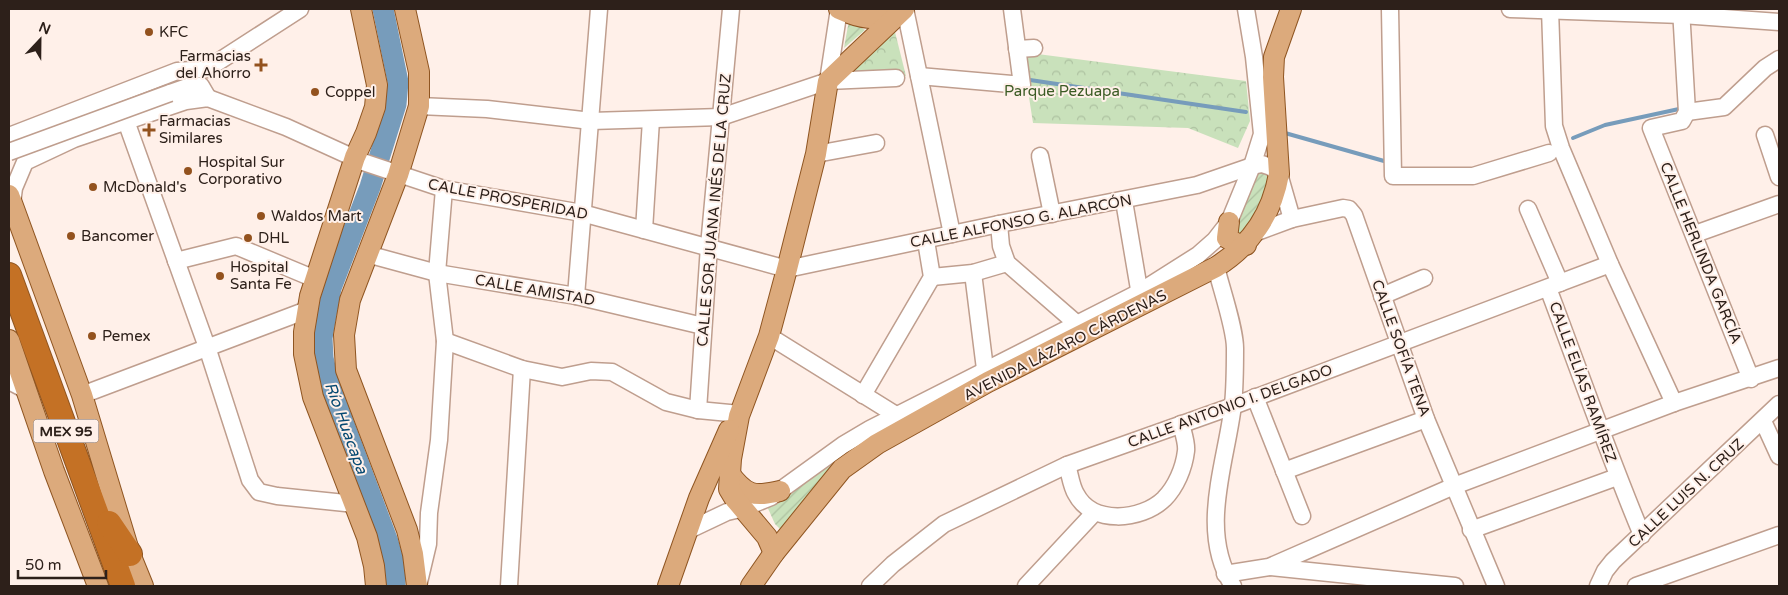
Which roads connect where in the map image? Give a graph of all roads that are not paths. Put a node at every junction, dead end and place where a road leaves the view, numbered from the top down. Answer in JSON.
{"nodes":[{"id":1,"x":300,"y":9,"type":"edge"},
{"id":2,"x":361,"y":9,"type":"edge"},
{"id":3,"x":405,"y":9,"type":"edge"},
{"id":4,"x":599,"y":9,"type":"edge"},
{"id":5,"x":731,"y":9,"type":"edge"},
{"id":6,"x":838,"y":9,"type":"edge"},
{"id":7,"x":1012,"y":9,"type":"edge"},
{"id":8,"x":1246,"y":9,"type":"edge"},
{"id":9,"x":1291,"y":9,"type":"edge"},
{"id":10,"x":1390,"y":9,"type":"edge"},
{"id":11,"x":1510,"y":9,"type":"edge"},
{"id":12,"x":902,"y":10,"type":"edge"},
{"id":13,"x":1550,"y":10,"type":"edge"},
{"id":14,"x":1681,"y":12,"type":"edge"},
{"id":15,"x":1779,"y":22,"type":"edge"},
{"id":16,"x":1034,"y":48,"type":"dead end"},
{"id":17,"x":1017,"y":49,"type":"junction"},
{"id":18,"x":1779,"y":59,"type":"edge"},
{"id":19,"x":207,"y":68,"type":"junction"},
{"id":20,"x":919,"y":76,"type":"junction"},
{"id":21,"x":896,"y":78,"type":"dead end"},
{"id":22,"x":828,"y":81,"type":"junction"},
{"id":23,"x":168,"y":89,"type":"junction"},
{"id":24,"x":208,"y":98,"type":"junction"},
{"id":25,"x":419,"y":106,"type":"junction"},
{"id":26,"x":1687,"y":112,"type":"junction"},
{"id":27,"x":721,"y":116,"type":"junction"},
{"id":28,"x":651,"y":120,"type":"junction"},
{"id":29,"x":126,"y":121,"type":"junction"},
{"id":30,"x":591,"y":121,"type":"junction"},
{"id":31,"x":1765,"y":135,"type":"dead end"},
{"id":32,"x":9,"y":136,"type":"edge"},
{"id":33,"x":9,"y":143,"type":"edge"},
{"id":34,"x":876,"y":143,"type":"dead end"},
{"id":35,"x":9,"y":147,"type":"edge"},
{"id":36,"x":9,"y":152,"type":"edge"},
{"id":37,"x":1549,"y":153,"type":"dead end"},
{"id":38,"x":816,"y":154,"type":"junction"},
{"id":39,"x":1040,"y":156,"type":"dead end"},
{"id":40,"x":359,"y":160,"type":"junction"},
{"id":41,"x":25,"y":162,"type":"junction"},
{"id":42,"x":1252,"y":166,"type":"junction"},
{"id":43,"x":396,"y":174,"type":"junction"},
{"id":44,"x":1279,"y":174,"type":"junction"},
{"id":45,"x":1779,"y":177,"type":"edge"},
{"id":46,"x":444,"y":189,"type":"junction"},
{"id":47,"x":10,"y":199,"type":"edge"},
{"id":48,"x":1124,"y":201,"type":"junction"},
{"id":49,"x":1528,"y":209,"type":"dead end"},
{"id":50,"x":1778,"y":210,"type":"edge"},
{"id":51,"x":582,"y":213,"type":"junction"},
{"id":52,"x":1052,"y":214,"type":"junction"},
{"id":53,"x":1292,"y":219,"type":"junction"},
{"id":54,"x":1229,"y":222,"type":"junction"},
{"id":55,"x":999,"y":224,"type":"junction"},
{"id":56,"x":644,"y":230,"type":"junction"},
{"id":57,"x":952,"y":234,"type":"junction"},
{"id":58,"x":1695,"y":234,"type":"junction"},
{"id":59,"x":1252,"y":238,"type":"junction"},
{"id":60,"x":926,"y":241,"type":"junction"},
{"id":61,"x":709,"y":246,"type":"junction"},
{"id":62,"x":367,"y":254,"type":"junction"},
{"id":63,"x":176,"y":261,"type":"junction"},
{"id":64,"x":1007,"y":263,"type":"junction"},
{"id":65,"x":1610,"y":264,"type":"junction"},
{"id":66,"x":1216,"y":267,"type":"junction"},
{"id":67,"x":787,"y":269,"type":"junction"},
{"id":68,"x":437,"y":273,"type":"junction"},
{"id":69,"x":973,"y":273,"type":"junction"},
{"id":70,"x":9,"y":275,"type":"edge"},
{"id":71,"x":932,"y":277,"type":"junction"},
{"id":72,"x":1424,"y":278,"type":"dead end"},
{"id":73,"x":315,"y":279,"type":"junction"},
{"id":74,"x":1554,"y":285,"type":"junction"},
{"id":75,"x":576,"y":296,"type":"junction"},
{"id":76,"x":1382,"y":296,"type":"junction"},
{"id":77,"x":1140,"y":299,"type":"junction"},
{"id":78,"x":9,"y":306,"type":"edge"},
{"id":79,"x":307,"y":310,"type":"junction"},
{"id":80,"x":1076,"y":323,"type":"junction"},
{"id":81,"x":704,"y":326,"type":"junction"},
{"id":82,"x":769,"y":336,"type":"junction"},
{"id":83,"x":9,"y":340,"type":"edge"},
{"id":84,"x":444,"y":341,"type":"junction"},
{"id":85,"x":1399,"y":343,"type":"junction"},
{"id":86,"x":207,"y":347,"type":"junction"},
{"id":87,"x":1779,"y":368,"type":"edge"},
{"id":88,"x":522,"y":369,"type":"junction"},
{"id":89,"x":985,"y":369,"type":"junction"},
{"id":90,"x":1751,"y":379,"type":"junction"},
{"id":91,"x":9,"y":381,"type":"edge"},
{"id":92,"x":28,"y":391,"type":"junction"},
{"id":93,"x":82,"y":395,"type":"junction"},
{"id":94,"x":863,"y":395,"type":"junction"},
{"id":95,"x":1255,"y":397,"type":"junction"},
{"id":96,"x":1674,"y":403,"type":"junction"},
{"id":97,"x":1779,"y":404,"type":"edge"},
{"id":98,"x":1233,"y":406,"type":"junction"},
{"id":99,"x":698,"y":410,"type":"junction"},
{"id":100,"x":740,"y":415,"type":"junction"},
{"id":101,"x":896,"y":415,"type":"junction"},
{"id":102,"x":1426,"y":419,"type":"junction"},
{"id":103,"x":1763,"y":422,"type":"junction"},
{"id":104,"x":1181,"y":424,"type":"junction"},
{"id":105,"x":1602,"y":430,"type":"junction"},
{"id":106,"x":1779,"y":456,"type":"edge"},
{"id":107,"x":1067,"y":464,"type":"junction"},
{"id":108,"x":1284,"y":471,"type":"junction"},
{"id":109,"x":729,"y":473,"type":"junction"},
{"id":110,"x":1618,"y":477,"type":"junction"},
{"id":111,"x":1454,"y":486,"type":"junction"},
{"id":112,"x":780,"y":491,"type":"junction"},
{"id":113,"x":90,"y":496,"type":"junction"},
{"id":114,"x":355,"y":504,"type":"junction"},
{"id":115,"x":744,"y":508,"type":"junction"},
{"id":116,"x":1094,"y":513,"type":"junction"},
{"id":117,"x":1302,"y":516,"type":"dead end"},
{"id":118,"x":689,"y":530,"type":"junction"},
{"id":119,"x":1471,"y":530,"type":"junction"},
{"id":120,"x":1642,"y":535,"type":"junction"},
{"id":121,"x":1779,"y":536,"type":"edge"},
{"id":122,"x":774,"y":553,"type":"junction"},
{"id":123,"x":130,"y":554,"type":"junction"},
{"id":124,"x":1269,"y":567,"type":"junction"},
{"id":125,"x":1229,"y":580,"type":"edge"},
{"id":126,"x":98,"y":586,"type":"edge"},
{"id":127,"x":113,"y":586,"type":"edge"},
{"id":128,"x":123,"y":586,"type":"edge"},
{"id":129,"x":143,"y":586,"type":"edge"},
{"id":130,"x":376,"y":586,"type":"edge"},
{"id":131,"x":417,"y":586,"type":"edge"},
{"id":132,"x":509,"y":586,"type":"edge"},
{"id":133,"x":668,"y":586,"type":"edge"},
{"id":134,"x":751,"y":586,"type":"edge"},
{"id":135,"x":870,"y":586,"type":"edge"},
{"id":136,"x":1026,"y":586,"type":"edge"},
{"id":137,"x":1455,"y":586,"type":"edge"},
{"id":138,"x":1496,"y":586,"type":"edge"},
{"id":139,"x":1598,"y":586,"type":"edge"},
{"id":140,"x":1636,"y":586,"type":"edge"}],
"edges":[{"from":1,"to":19,"type":"street"},
{"from":2,"to":40,"type":"main road"},
{"from":3,"to":25,"type":"main road"},
{"from":4,"to":30,"type":"street"},
{"from":5,"to":27,"type":"street","name":"CALLE SOR JUANA INÉS DE LA CRUZ"},
{"from":6,"to":12,"type":"main road"},
{"from":6,"to":22,"type":"street"},
{"from":7,"to":17,"type":"street"},
{"from":8,"to":42,"type":"street","name":"AVENIDA LÁZARO CÁRDENAS"},
{"from":9,"to":44,"type":"main road","name":"AVENIDA LÁZARO CÁRDENAS"},
{"from":10,"to":37,"type":"street"},
{"from":11,"to":13,"type":"street"},
{"from":12,"to":20,"type":"street"},
{"from":12,"to":22,"type":"main road"},
{"from":13,"to":14,"type":"street"},
{"from":13,"to":65,"type":"street"},
{"from":14,"to":15,"type":"street"},
{"from":14,"to":26,"type":"street"},
{"from":16,"to":17,"type":"street"},
{"from":17,"to":20,"type":"street"},
{"from":18,"to":26,"type":"street"},
{"from":19,"to":23,"type":"street"},
{"from":19,"to":32,"type":"street"},
{"from":20,"to":57,"type":"street"},
{"from":21,"to":22,"type":"street"},
{"from":22,"to":27,"type":"street"},
{"from":22,"to":38,"type":"main road"},
{"from":23,"to":24,"type":"street","name":"CALLE PROSPERIDAD"},
{"from":23,"to":33,"type":"street"},
{"from":23,"to":36,"type":"street","bridge":true},
{"from":24,"to":29,"type":"street"},
{"from":24,"to":40,"type":"street","name":"CALLE PROSPERIDAD"},
{"from":25,"to":30,"type":"street"},
{"from":25,"to":43,"type":"main road"},
{"from":26,"to":58,"type":"street","name":"CALLE HERLINDA GARCÍA"},
{"from":27,"to":28,"type":"street"},
{"from":27,"to":61,"type":"street","name":"CALLE SOR JUANA INÉS DE LA CRUZ"},
{"from":28,"to":30,"type":"street"},
{"from":28,"to":56,"type":"street"},
{"from":29,"to":41,"type":"street"},
{"from":29,"to":63,"type":"street"},
{"from":30,"to":51,"type":"street"},
{"from":31,"to":45,"type":"street"},
{"from":34,"to":38,"type":"street"},
{"from":35,"to":41,"type":"street"},
{"from":38,"to":67,"type":"main road"},
{"from":39,"to":52,"type":"street"},
{"from":40,"to":43,"type":"street","name":"CALLE PROSPERIDAD"},
{"from":40,"to":73,"type":"main road"},
{"from":41,"to":47,"type":"street"},
{"from":42,"to":44,"type":"street"},
{"from":42,"to":48,"type":"street","name":"CALLE ALFONSO G. ALARCÓN"},
{"from":42,"to":54,"type":"street","name":"AVENIDA LÁZARO CÁRDENAS"},
{"from":43,"to":46,"type":"street","name":"CALLE PROSPERIDAD"},
{"from":43,"to":62,"type":"main road"},
{"from":44,"to":53,"type":"street"},
{"from":44,"to":59,"type":"main road","name":"AVENIDA LÁZARO CÁRDENAS"},
{"from":46,"to":51,"type":"street","name":"CALLE PROSPERIDAD"},
{"from":46,"to":68,"type":"street"},
{"from":47,"to":93,"type":"main road"},
{"from":48,"to":52,"type":"street","name":"CALLE ALFONSO G. ALARCÓN"},
{"from":48,"to":77,"type":"street"},
{"from":49,"to":74,"type":"street","name":"CALLE ELÍAS RAMÍREZ"},
{"from":50,"to":58,"type":"street"},
{"from":51,"to":56,"type":"street","name":"CALLE PROSPERIDAD"},
{"from":51,"to":75,"type":"street"},
{"from":52,"to":55,"type":"street","name":"CALLE ALFONSO G. ALARCÓN"},
{"from":53,"to":59,"type":"street"},
{"from":53,"to":76,"type":"street","name":"CALLE SOFÍA TENA"},
{"from":54,"to":59,"type":"main road"},
{"from":54,"to":77,"type":"street","name":"AVENIDA LÁZARO CÁRDENAS"},
{"from":55,"to":57,"type":"street","name":"CALLE ALFONSO G. ALARCÓN"},
{"from":55,"to":64,"type":"street"},
{"from":56,"to":61,"type":"street","name":"CALLE PROSPERIDAD"},
{"from":57,"to":60,"type":"street","name":"CALLE ALFONSO G. ALARCÓN"},
{"from":58,"to":90,"type":"street","name":"CALLE HERLINDA GARCÍA"},
{"from":59,"to":66,"type":"main road","name":"AVENIDA LÁZARO CÁRDENAS"},
{"from":60,"to":67,"type":"street","name":"CALLE ALFONSO G. ALARCÓN"},
{"from":60,"to":71,"type":"street"},
{"from":61,"to":67,"type":"street","name":"CALLE PROSPERIDAD"},
{"from":61,"to":81,"type":"street","name":"CALLE SOR JUANA INÉS DE LA CRUZ"},
{"from":62,"to":68,"type":"street","name":"CALLE AMISTAD"},
{"from":62,"to":131,"type":"main road"},
{"from":63,"to":73,"type":"street"},
{"from":63,"to":86,"type":"street"},
{"from":64,"to":69,"type":"street"},
{"from":64,"to":80,"type":"street"},
{"from":65,"to":74,"type":"street","name":"CALLE ANTONIO I. DELGADO"},
{"from":65,"to":96,"type":"street"},
{"from":66,"to":77,"type":"main road","name":"AVENIDA LÁZARO CÁRDENAS"},
{"from":66,"to":98,"type":"street"},
{"from":67,"to":82,"type":"main road"},
{"from":68,"to":75,"type":"street","name":"CALLE AMISTAD"},
{"from":68,"to":84,"type":"street"},
{"from":69,"to":71,"type":"street"},
{"from":69,"to":89,"type":"street"},
{"from":70,"to":113,"type":"highway","number":"MEX 95"},
{"from":71,"to":94,"type":"street"},
{"from":72,"to":76,"type":"street"},
{"from":73,"to":79,"type":"main road"},
{"from":74,"to":85,"type":"street","name":"CALLE ANTONIO I. DELGADO"},
{"from":74,"to":105,"type":"street","name":"CALLE ELÍAS RAMÍREZ"},
{"from":75,"to":81,"type":"street","name":"CALLE AMISTAD"},
{"from":76,"to":85,"type":"street","name":"CALLE SOFÍA TENA"},
{"from":77,"to":80,"type":"street","name":"AVENIDA LÁZARO CÁRDENAS"},
{"from":77,"to":122,"type":"main road","name":"AVENIDA LÁZARO CÁRDENAS"},
{"from":78,"to":127,"type":"highway","number":"MEX 95"},
{"from":79,"to":86,"type":"street"},
{"from":79,"to":114,"type":"main road"},
{"from":80,"to":89,"type":"street","name":"AVENIDA LÁZARO CÁRDENAS"},
{"from":81,"to":99,"type":"street","name":"CALLE SOR JUANA INÉS DE LA CRUZ"},
{"from":82,"to":94,"type":"street"},
{"from":82,"to":100,"type":"main road"},
{"from":83,"to":92,"type":"main road"},
{"from":84,"to":88,"type":"street"},
{"from":84,"to":131,"type":"street"},
{"from":85,"to":95,"type":"street","name":"CALLE ANTONIO I. DELGADO"},
{"from":85,"to":102,"type":"street","name":"CALLE SOFÍA TENA"},
{"from":86,"to":93,"type":"street"},
{"from":86,"to":114,"type":"street"},
{"from":87,"to":90,"type":"street"},
{"from":88,"to":99,"type":"street"},
{"from":88,"to":132,"type":"street"},
{"from":89,"to":101,"type":"street","name":"AVENIDA LÁZARO CÁRDENAS"},
{"from":90,"to":96,"type":"street"},
{"from":91,"to":92,"type":"street"},
{"from":92,"to":126,"type":"main road"},
{"from":93,"to":123,"type":"main road"},
{"from":94,"to":101,"type":"street"},
{"from":95,"to":98,"type":"street","name":"CALLE ANTONIO I. DELGADO"},
{"from":95,"to":108,"type":"street"},
{"from":96,"to":105,"type":"street"},
{"from":97,"to":103,"type":"street","name":"CALLE LUIS N. CRUZ"},
{"from":98,"to":104,"type":"street","name":"CALLE ANTONIO I. DELGADO"},
{"from":98,"to":125,"type":"street"},
{"from":99,"to":100,"type":"street"},
{"from":100,"to":109,"type":"main road"},
{"from":100,"to":118,"type":"main road"},
{"from":101,"to":112,"type":"street","name":"AVENIDA LÁZARO CÁRDENAS"},
{"from":102,"to":108,"type":"street"},
{"from":102,"to":111,"type":"street","name":"CALLE SOFÍA TENA"},
{"from":103,"to":106,"type":"street"},
{"from":103,"to":120,"type":"street","name":"CALLE LUIS N. CRUZ"},
{"from":104,"to":107,"type":"street","name":"CALLE ANTONIO I. DELGADO"},
{"from":104,"to":116,"type":"street"},
{"from":105,"to":110,"type":"street","name":"CALLE ELÍAS RAMÍREZ"},
{"from":105,"to":111,"type":"street"},
{"from":107,"to":116,"type":"street"},
{"from":107,"to":135,"type":"street","name":"CALLE ANTONIO I. DELGADO"},
{"from":108,"to":117,"type":"street"},
{"from":109,"to":112,"type":"main road"},
{"from":109,"to":115,"type":"main road"},
{"from":110,"to":119,"type":"street"},
{"from":110,"to":120,"type":"street","name":"CALLE ELÍAS RAMÍREZ"},
{"from":111,"to":119,"type":"street","name":"CALLE SOFÍA TENA"},
{"from":111,"to":124,"type":"street"},
{"from":112,"to":115,"type":"street","name":"AVENIDA LÁZARO CÁRDENAS"},
{"from":113,"to":123,"type":"highway"},
{"from":113,"to":128,"type":"highway","number":"MEX 95"},
{"from":114,"to":130,"type":"main road"},
{"from":115,"to":118,"type":"street","name":"AVENIDA LÁZARO CÁRDENAS"},
{"from":115,"to":122,"type":"main road"},
{"from":116,"to":136,"type":"street"},
{"from":118,"to":133,"type":"main road"},
{"from":119,"to":138,"type":"street","name":"CALLE SOFÍA TENA"},
{"from":120,"to":139,"type":"street","name":"CALLE LUIS N. CRUZ"},
{"from":121,"to":140,"type":"street"},
{"from":122,"to":134,"type":"main road","name":"AVENIDA LÁZARO CÁRDENAS"},
{"from":123,"to":129,"type":"main road"},
{"from":124,"to":125,"type":"street"},
{"from":124,"to":137,"type":"street"}]}
